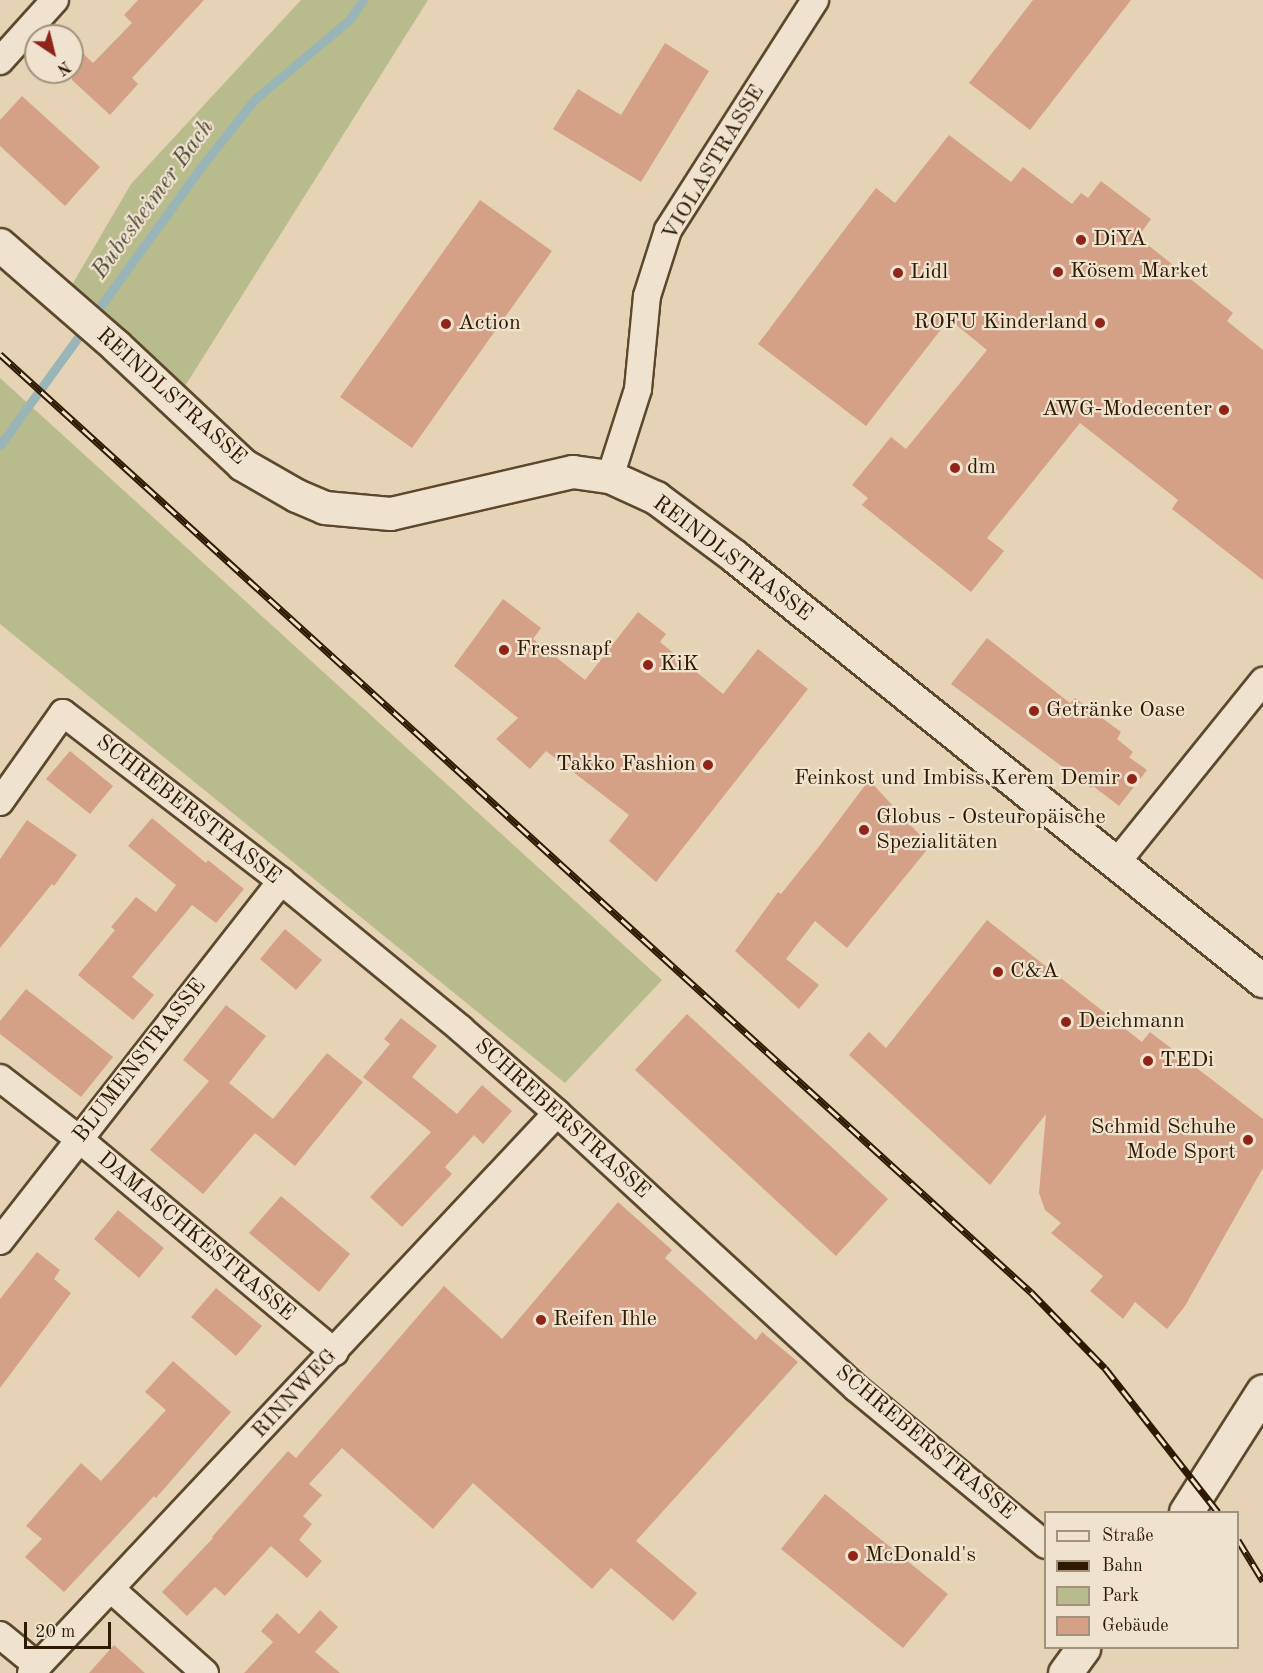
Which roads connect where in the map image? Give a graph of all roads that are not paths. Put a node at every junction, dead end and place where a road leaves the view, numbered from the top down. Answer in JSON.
{"nodes":[{"id":1,"x":55,"y":0,"type":"edge"},
{"id":2,"x":815,"y":0,"type":"edge"},
{"id":3,"x":0,"y":60,"type":"edge"},
{"id":4,"x":0,"y":245,"type":"edge"},
{"id":5,"x":610,"y":477,"type":"junction"},
{"id":6,"x":1263,"y":681,"type":"edge"},
{"id":7,"x":0,"y":802,"type":"edge"},
{"id":8,"x":1117,"y":862,"type":"junction"},
{"id":9,"x":280,"y":881,"type":"junction"},
{"id":10,"x":1263,"y":981,"type":"edge"},
{"id":11,"x":0,"y":1078,"type":"edge"},
{"id":12,"x":557,"y":1113,"type":"junction"},
{"id":13,"x":79,"y":1139,"type":"junction"},
{"id":14,"x":0,"y":1242,"type":"edge"},
{"id":15,"x":335,"y":1352,"type":"junction"},
{"id":16,"x":1263,"y":1391,"type":"edge"},
{"id":17,"x":1187,"y":1511,"type":"edge"},
{"id":18,"x":1044,"y":1543,"type":"edge"},
{"id":19,"x":111,"y":1589,"type":"junction"},
{"id":20,"x":0,"y":1635,"type":"edge"},
{"id":21,"x":1082,"y":1649,"type":"edge"},
{"id":22,"x":34,"y":1669,"type":"edge"},
{"id":23,"x":205,"y":1673,"type":"edge"},
{"id":24,"x":1065,"y":1673,"type":"edge"}],
"edges":[{"from":1,"to":3,"type":"street"},
{"from":2,"to":5,"type":"street","name":"VIOLASTRASSE"},
{"from":4,"to":5,"type":"street","name":"REINDLSTRASSE"},
{"from":5,"to":8,"type":"street","name":"REINDLSTRASSE"},
{"from":6,"to":8,"type":"street"},
{"from":7,"to":9,"type":"street","name":"SCHREBERSTRASSE"},
{"from":8,"to":10,"type":"street","name":"REINDLSTRASSE"},
{"from":9,"to":12,"type":"street","name":"SCHREBERSTRASSE"},
{"from":9,"to":13,"type":"street","name":"BLUMENSTRASSE"},
{"from":11,"to":13,"type":"street","name":"DAMASCHKESTRASSE"},
{"from":12,"to":15,"type":"street","name":"RINNWEG"},
{"from":12,"to":18,"type":"street","name":"SCHREBERSTRASSE"},
{"from":13,"to":14,"type":"street","name":"BLUMENSTRASSE"},
{"from":13,"to":15,"type":"street","name":"DAMASCHKESTRASSE"},
{"from":15,"to":19,"type":"street","name":"RINNWEG"},
{"from":16,"to":17,"type":"main road"},
{"from":19,"to":22,"type":"street","name":"RINNWEG"},
{"from":19,"to":23,"type":"street"},
{"from":20,"to":22,"type":"street"},
{"from":21,"to":24,"type":"main road"}]}
